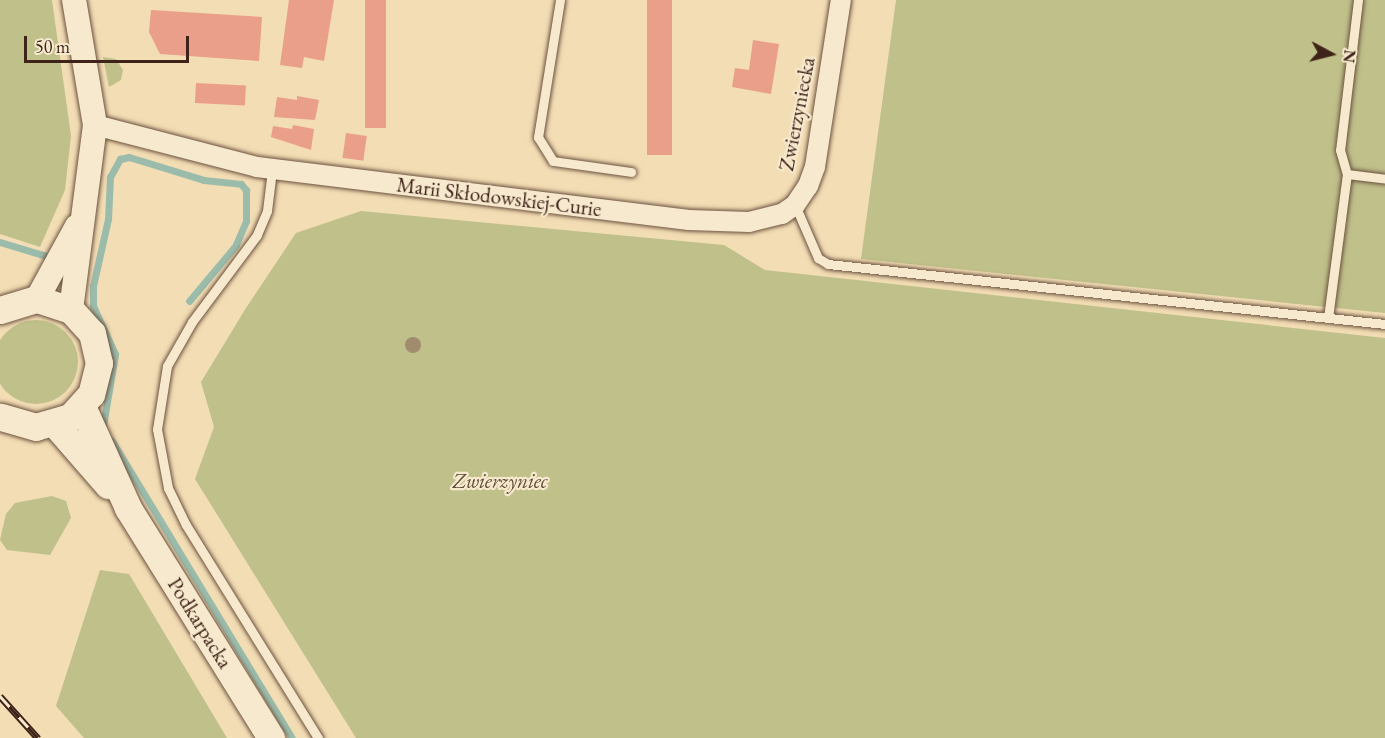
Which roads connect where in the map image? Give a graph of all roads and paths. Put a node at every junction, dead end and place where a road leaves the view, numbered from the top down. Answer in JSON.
{"nodes":[{"id":1,"x":74,"y":0,"type":"edge"},
{"id":2,"x":560,"y":0,"type":"edge"},
{"id":3,"x":841,"y":0,"type":"edge"},
{"id":4,"x":1358,"y":0,"type":"edge"},
{"id":5,"x":95,"y":125,"type":"junction"},
{"id":6,"x":272,"y":170,"type":"junction"},
{"id":7,"x":631,"y":172,"type":"dead end"},
{"id":8,"x":1347,"y":174,"type":"junction"},
{"id":9,"x":1385,"y":179,"type":"edge"},
{"id":10,"x":795,"y":205,"type":"junction"},
{"id":11,"x":81,"y":219,"type":"junction"},
{"id":12,"x":37,"y":299,"type":"junction"},
{"id":13,"x":0,"y":310,"type":"edge"},
{"id":14,"x":71,"y":310,"type":"junction"},
{"id":15,"x":1328,"y":318,"type":"junction"},
{"id":16,"x":1385,"y":324,"type":"edge"},
{"id":17,"x":82,"y":406,"type":"junction"},
{"id":18,"x":0,"y":417,"type":"edge"},
{"id":19,"x":56,"y":424,"type":"junction"},
{"id":20,"x":128,"y":508,"type":"junction"},
{"id":21,"x":271,"y":738,"type":"edge"},
{"id":22,"x":318,"y":738,"type":"edge"}],
"edges":[{"from":1,"to":5,"type":"street"},
{"from":2,"to":7,"type":"lane"},
{"from":3,"to":10,"type":"street","name":"Zwierzyniecka"},
{"from":4,"to":8,"type":"lane"},
{"from":5,"to":6,"type":"street","name":"Marii Skłodowskiej-Curie"},
{"from":5,"to":11,"type":"street"},
{"from":6,"to":10,"type":"street","name":"Marii Skłodowskiej-Curie"},
{"from":6,"to":22,"type":"lane"},
{"from":8,"to":9,"type":"lane"},
{"from":8,"to":15,"type":"lane"},
{"from":10,"to":15,"type":"lane"},
{"from":11,"to":12,"type":"street"},
{"from":11,"to":14,"type":"street"},
{"from":12,"to":13,"type":"main road"},
{"from":12,"to":14,"type":"main road"},
{"from":14,"to":17,"type":"main road"},
{"from":15,"to":16,"type":"lane"},
{"from":17,"to":19,"type":"main road"},
{"from":17,"to":20,"type":"main road","name":"Podkarpacka"},
{"from":18,"to":19,"type":"main road"},
{"from":19,"to":20,"type":"main road","name":"Podkarpacka"},
{"from":20,"to":21,"type":"main road","name":"Podkarpacka"}]}
